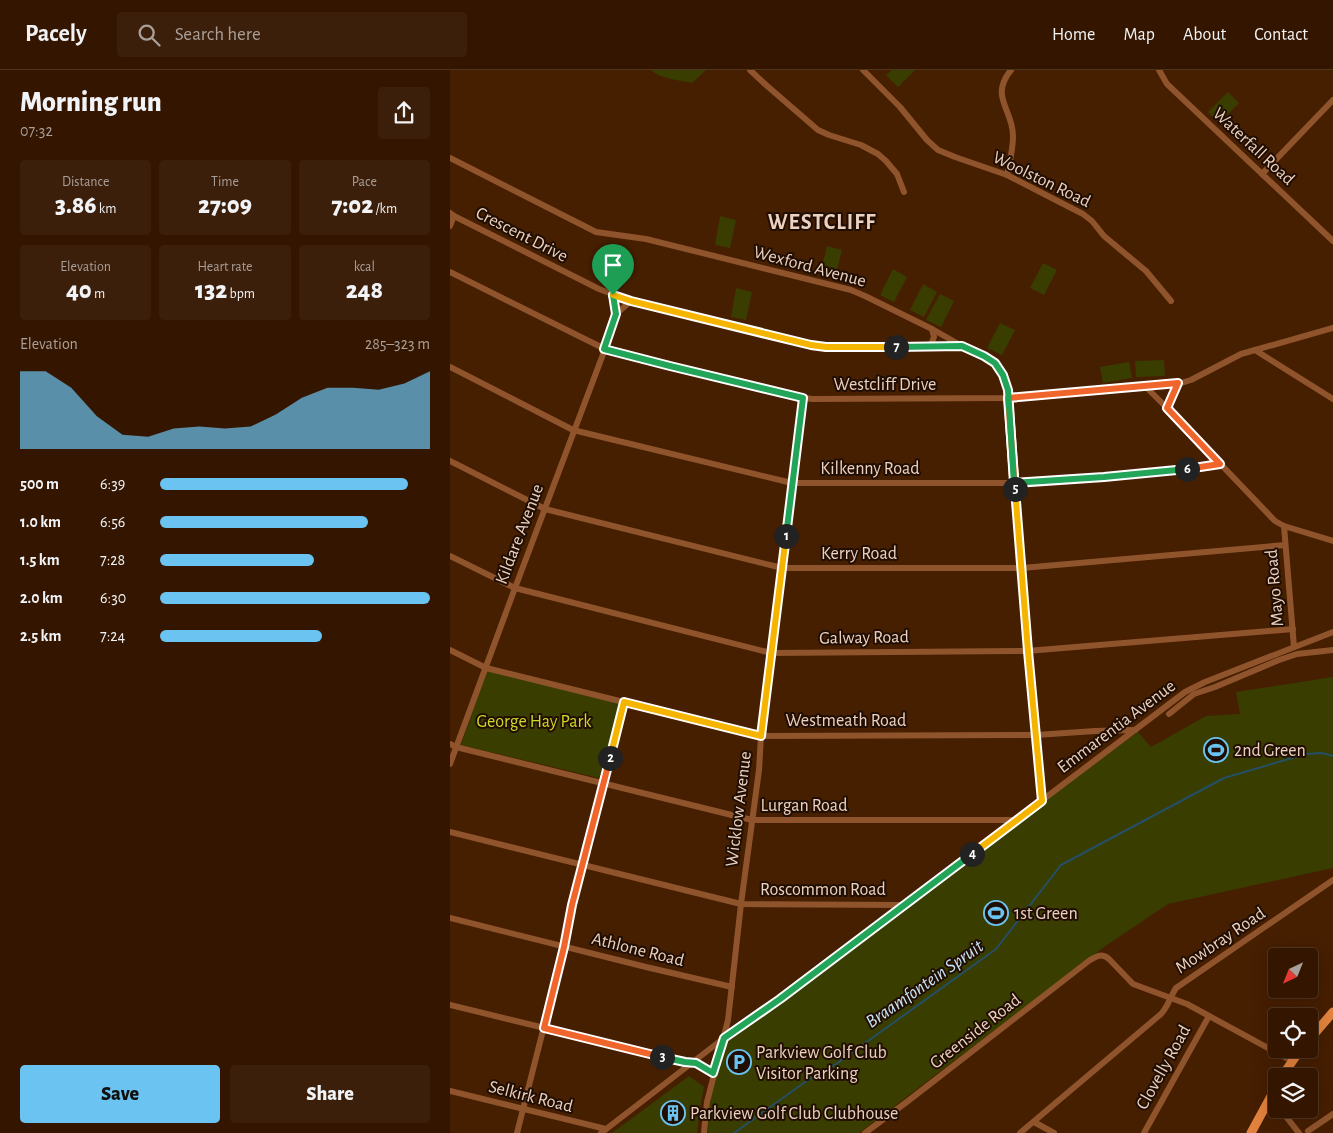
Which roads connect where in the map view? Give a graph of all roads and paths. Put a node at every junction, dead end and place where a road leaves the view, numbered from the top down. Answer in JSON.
{"nodes":[{"id":1,"x":750,"y":70,"type":"edge"},
{"id":2,"x":863,"y":70,"type":"edge"},
{"id":3,"x":1011,"y":70,"type":"edge"},
{"id":4,"x":1159,"y":70,"type":"edge"},
{"id":5,"x":1333,"y":100,"type":"edge"},
{"id":6,"x":450,"y":158,"type":"edge"},
{"id":7,"x":1262,"y":174,"type":"junction"},
{"id":8,"x":1008,"y":175,"type":"junction"},
{"id":9,"x":904,"y":192,"type":"dead end"},
{"id":10,"x":452,"y":214,"type":"edge"},
{"id":11,"x":450,"y":226,"type":"edge"},
{"id":12,"x":1333,"y":241,"type":"edge"},
{"id":13,"x":450,"y":272,"type":"edge"},
{"id":14,"x":613,"y":295,"type":"junction"},
{"id":15,"x":631,"y":301,"type":"junction"},
{"id":16,"x":1171,"y":301,"type":"dead end"},
{"id":17,"x":616,"y":314,"type":"junction"},
{"id":18,"x":1333,"y":328,"type":"edge"},
{"id":19,"x":932,"y":329,"type":"junction"},
{"id":20,"x":962,"y":346,"type":"junction"},
{"id":21,"x":930,"y":347,"type":"junction"},
{"id":22,"x":604,"y":349,"type":"junction"},
{"id":23,"x":1255,"y":350,"type":"junction"},
{"id":24,"x":450,"y":367,"type":"edge"},
{"id":25,"x":1178,"y":383,"type":"junction"},
{"id":26,"x":1145,"y":386,"type":"junction"},
{"id":27,"x":803,"y":398,"type":"junction"},
{"id":28,"x":1008,"y":398,"type":"junction"},
{"id":29,"x":1333,"y":399,"type":"edge"},
{"id":30,"x":1167,"y":408,"type":"junction"},
{"id":31,"x":573,"y":430,"type":"junction"},
{"id":32,"x":450,"y":461,"type":"edge"},
{"id":33,"x":1220,"y":464,"type":"junction"},
{"id":34,"x":792,"y":483,"type":"junction"},
{"id":35,"x":1014,"y":483,"type":"junction"},
{"id":36,"x":545,"y":509,"type":"junction"},
{"id":37,"x":1284,"y":526,"type":"junction"},
{"id":38,"x":1333,"y":541,"type":"edge"},
{"id":39,"x":1285,"y":545,"type":"junction"},
{"id":40,"x":450,"y":556,"type":"edge"},
{"id":41,"x":782,"y":568,"type":"junction"},
{"id":42,"x":1022,"y":568,"type":"junction"},
{"id":43,"x":515,"y":588,"type":"junction"},
{"id":44,"x":1292,"y":629,"type":"junction"},
{"id":45,"x":1333,"y":632,"type":"edge"},
{"id":46,"x":1294,"y":647,"type":"junction"},
{"id":47,"x":450,"y":650,"type":"edge"},
{"id":48,"x":1333,"y":650,"type":"edge"},
{"id":49,"x":1028,"y":651,"type":"junction"},
{"id":50,"x":771,"y":654,"type":"junction"},
{"id":51,"x":486,"y":668,"type":"junction"},
{"id":52,"x":624,"y":702,"type":"junction"},
{"id":53,"x":1168,"y":714,"type":"dead end"},
{"id":54,"x":1135,"y":730,"type":"junction"},
{"id":55,"x":1036,"y":735,"type":"junction"},
{"id":56,"x":761,"y":736,"type":"junction"},
{"id":57,"x":453,"y":745,"type":"edge"},
{"id":58,"x":450,"y":764,"type":"edge"},
{"id":59,"x":604,"y":782,"type":"junction"},
{"id":60,"x":1042,"y":801,"type":"junction"},
{"id":61,"x":752,"y":820,"type":"junction"},
{"id":62,"x":1018,"y":820,"type":"junction"},
{"id":63,"x":450,"y":832,"type":"edge"},
{"id":64,"x":584,"y":865,"type":"junction"},
{"id":65,"x":1333,"y":880,"type":"edge"},
{"id":66,"x":741,"y":904,"type":"junction"},
{"id":67,"x":905,"y":905,"type":"junction"},
{"id":68,"x":450,"y":918,"type":"edge"},
{"id":69,"x":564,"y":947,"type":"junction"},
{"id":70,"x":732,"y":986,"type":"junction"},
{"id":71,"x":1170,"y":997,"type":"junction"},
{"id":72,"x":450,"y":1005,"type":"edge"},
{"id":73,"x":1333,"y":1012,"type":"edge"},
{"id":74,"x":1209,"y":1016,"type":"junction"},
{"id":75,"x":544,"y":1028,"type":"junction"},
{"id":76,"x":1318,"y":1030,"type":"edge"},
{"id":77,"x":724,"y":1038,"type":"junction"},
{"id":78,"x":1294,"y":1058,"type":"edge"},
{"id":79,"x":1292,"y":1061,"type":"junction"},
{"id":80,"x":693,"y":1063,"type":"junction"},
{"id":81,"x":1287,"y":1068,"type":"edge"},
{"id":82,"x":713,"y":1073,"type":"junction"},
{"id":83,"x":450,"y":1091,"type":"edge"},
{"id":84,"x":523,"y":1109,"type":"junction"},
{"id":85,"x":1268,"y":1109,"type":"edge"},
{"id":86,"x":1333,"y":1114,"type":"edge"},
{"id":87,"x":1287,"y":1118,"type":"edge"},
{"id":88,"x":1034,"y":1122,"type":"junction"},
{"id":89,"x":603,"y":1131,"type":"edge"},
{"id":90,"x":1308,"y":1131,"type":"dead end"},
{"id":91,"x":518,"y":1133,"type":"edge"},
{"id":92,"x":704,"y":1133,"type":"edge"},
{"id":93,"x":865,"y":1133,"type":"edge"},
{"id":94,"x":1020,"y":1133,"type":"edge"},
{"id":95,"x":1054,"y":1133,"type":"edge"},
{"id":96,"x":1144,"y":1133,"type":"edge"},
{"id":97,"x":1251,"y":1133,"type":"edge"},
{"id":98,"x":1299,"y":1133,"type":"edge"}],
"edges":[{"from":1,"to":9,"type":"street"},
{"from":2,"to":8,"type":"street","name":"Woolston Road"},
{"from":3,"to":8,"type":"street"},
{"from":4,"to":7,"type":"street","name":"Waterfall Road"},
{"from":5,"to":7,"type":"street"},
{"from":6,"to":19,"type":"street","name":"Wexford Avenue"},
{"from":7,"to":12,"type":"street","name":"Waterfall Road"},
{"from":8,"to":16,"type":"street","name":"Woolston Road"},
{"from":10,"to":11,"type":"street"},
{"from":10,"to":14,"type":"street","name":"Crescent Drive"},
{"from":13,"to":22,"type":"street","name":"Westcliff Drive"},
{"from":14,"to":15,"type":"street","name":"Crescent Drive"},
{"from":14,"to":17,"type":"street","name":"Kildare Avenue"},
{"from":15,"to":17,"type":"street"},
{"from":15,"to":21,"type":"street","name":"Crescent Drive"},
{"from":17,"to":22,"type":"street","name":"Kildare Avenue"},
{"from":18,"to":23,"type":"street","name":"Westcliff Drive"},
{"from":19,"to":20,"type":"street","name":"Wexford Avenue"},
{"from":19,"to":21,"type":"street"},
{"from":20,"to":21,"type":"street","name":"Crescent Drive"},
{"from":20,"to":28,"type":"street","name":"Wexford Avenue"},
{"from":22,"to":27,"type":"street","name":"Westcliff Drive"},
{"from":22,"to":31,"type":"street","name":"Kildare Avenue"},
{"from":23,"to":25,"type":"street","name":"Westcliff Drive"},
{"from":23,"to":29,"type":"street"},
{"from":24,"to":31,"type":"street","name":"Kilkenny Road"},
{"from":25,"to":26,"type":"street","name":"Westcliff Drive"},
{"from":25,"to":30,"type":"street"},
{"from":26,"to":28,"type":"street","name":"Westcliff Drive"},
{"from":26,"to":30,"type":"street"},
{"from":27,"to":28,"type":"street","name":"Westcliff Drive"},
{"from":27,"to":34,"type":"street","name":"Wicklow Avenue"},
{"from":28,"to":35,"type":"street","name":"Wexford Avenue"},
{"from":30,"to":33,"type":"street"},
{"from":31,"to":34,"type":"street","name":"Kilkenny Road"},
{"from":31,"to":36,"type":"street","name":"Kildare Avenue"},
{"from":32,"to":36,"type":"street","name":"Kerry Road"},
{"from":33,"to":35,"type":"street","name":"Kilkenny Road"},
{"from":33,"to":37,"type":"street"},
{"from":34,"to":35,"type":"street","name":"Kilkenny Road"},
{"from":34,"to":41,"type":"street","name":"Wicklow Avenue"},
{"from":35,"to":42,"type":"street","name":"Wexford Avenue"},
{"from":36,"to":41,"type":"street","name":"Kerry Road"},
{"from":36,"to":43,"type":"street","name":"Kildare Avenue"},
{"from":37,"to":38,"type":"street"},
{"from":37,"to":39,"type":"street","name":"Mayo Road"},
{"from":39,"to":42,"type":"street","name":"Kerry Road"},
{"from":39,"to":44,"type":"street","name":"Mayo Road"},
{"from":40,"to":43,"type":"street","name":"Galway Road"},
{"from":41,"to":42,"type":"street","name":"Kerry Road"},
{"from":41,"to":50,"type":"street","name":"Wicklow Avenue"},
{"from":42,"to":49,"type":"street","name":"Wexford Avenue"},
{"from":43,"to":50,"type":"street","name":"Galway Road"},
{"from":43,"to":51,"type":"street","name":"Kildare Avenue"},
{"from":44,"to":46,"type":"street","name":"Mayo Road"},
{"from":44,"to":49,"type":"street","name":"Galway Road"},
{"from":45,"to":46,"type":"street","name":"Emmarentia Avenue"},
{"from":46,"to":54,"type":"street","name":"Emmarentia Avenue"},
{"from":47,"to":51,"type":"street","name":"Westmeath Road"},
{"from":48,"to":53,"type":"street"},
{"from":49,"to":50,"type":"street","name":"Galway Road"},
{"from":49,"to":55,"type":"street","name":"Wexford Avenue"},
{"from":50,"to":56,"type":"street","name":"Wicklow Avenue"},
{"from":51,"to":52,"type":"street","name":"Westmeath Road"},
{"from":51,"to":57,"type":"street","name":"Kildare Avenue"},
{"from":52,"to":56,"type":"street","name":"Westmeath Road"},
{"from":52,"to":59,"type":"street"},
{"from":54,"to":55,"type":"street","name":"Westmeath Road"},
{"from":54,"to":60,"type":"street","name":"Emmarentia Avenue"},
{"from":55,"to":56,"type":"street","name":"Westmeath Road"},
{"from":55,"to":60,"type":"street","name":"Wexford Avenue"},
{"from":56,"to":61,"type":"street","name":"Wicklow Avenue"},
{"from":57,"to":58,"type":"street","name":"Kildare Avenue"},
{"from":57,"to":59,"type":"street","name":"Lurgan Road"},
{"from":59,"to":61,"type":"street","name":"Lurgan Road"},
{"from":59,"to":64,"type":"street"},
{"from":60,"to":62,"type":"street","name":"Emmarentia Avenue"},
{"from":61,"to":62,"type":"street","name":"Lurgan Road"},
{"from":61,"to":66,"type":"street","name":"Wicklow Avenue"},
{"from":62,"to":67,"type":"street","name":"Emmarentia Avenue"},
{"from":63,"to":64,"type":"street","name":"Roscommon Road"},
{"from":64,"to":66,"type":"street","name":"Roscommon Road"},
{"from":64,"to":69,"type":"street"},
{"from":65,"to":71,"type":"street","name":"Mowbray Road"},
{"from":66,"to":67,"type":"street","name":"Roscommon Road"},
{"from":66,"to":70,"type":"street","name":"Wicklow Avenue"},
{"from":67,"to":77,"type":"street","name":"Emmarentia Avenue"},
{"from":68,"to":69,"type":"street","name":"Athlone Road"},
{"from":69,"to":70,"type":"street","name":"Athlone Road"},
{"from":69,"to":75,"type":"street"},
{"from":70,"to":77,"type":"street","name":"Wicklow Avenue"},
{"from":71,"to":74,"type":"street"},
{"from":71,"to":88,"type":"street","name":"Mowbray Road"},
{"from":71,"to":93,"type":"street","name":"Greenside Road"},
{"from":72,"to":75,"type":"street"},
{"from":73,"to":76,"type":"main road"},
{"from":74,"to":79,"type":"street"},
{"from":74,"to":96,"type":"street","name":"Clovelly Road"},
{"from":75,"to":80,"type":"street"},
{"from":75,"to":84,"type":"street"},
{"from":77,"to":80,"type":"street","name":"Emmarentia Avenue"},
{"from":77,"to":82,"type":"street","name":"Wicklow Avenue"},
{"from":78,"to":79,"type":"main road"},
{"from":79,"to":81,"type":"main road"},
{"from":80,"to":82,"type":"street"},
{"from":80,"to":89,"type":"street","name":"Emmarentia Avenue"},
{"from":82,"to":92,"type":"street","name":"Wicklow Avenue"},
{"from":83,"to":84,"type":"street","name":"Selkirk Road"},
{"from":84,"to":89,"type":"street","name":"Selkirk Road"},
{"from":84,"to":91,"type":"street"},
{"from":85,"to":97,"type":"main road"},
{"from":86,"to":90,"type":"street"},
{"from":87,"to":98,"type":"street"},
{"from":88,"to":94,"type":"street","name":"Mowbray Road"},
{"from":88,"to":95,"type":"street"}]}
